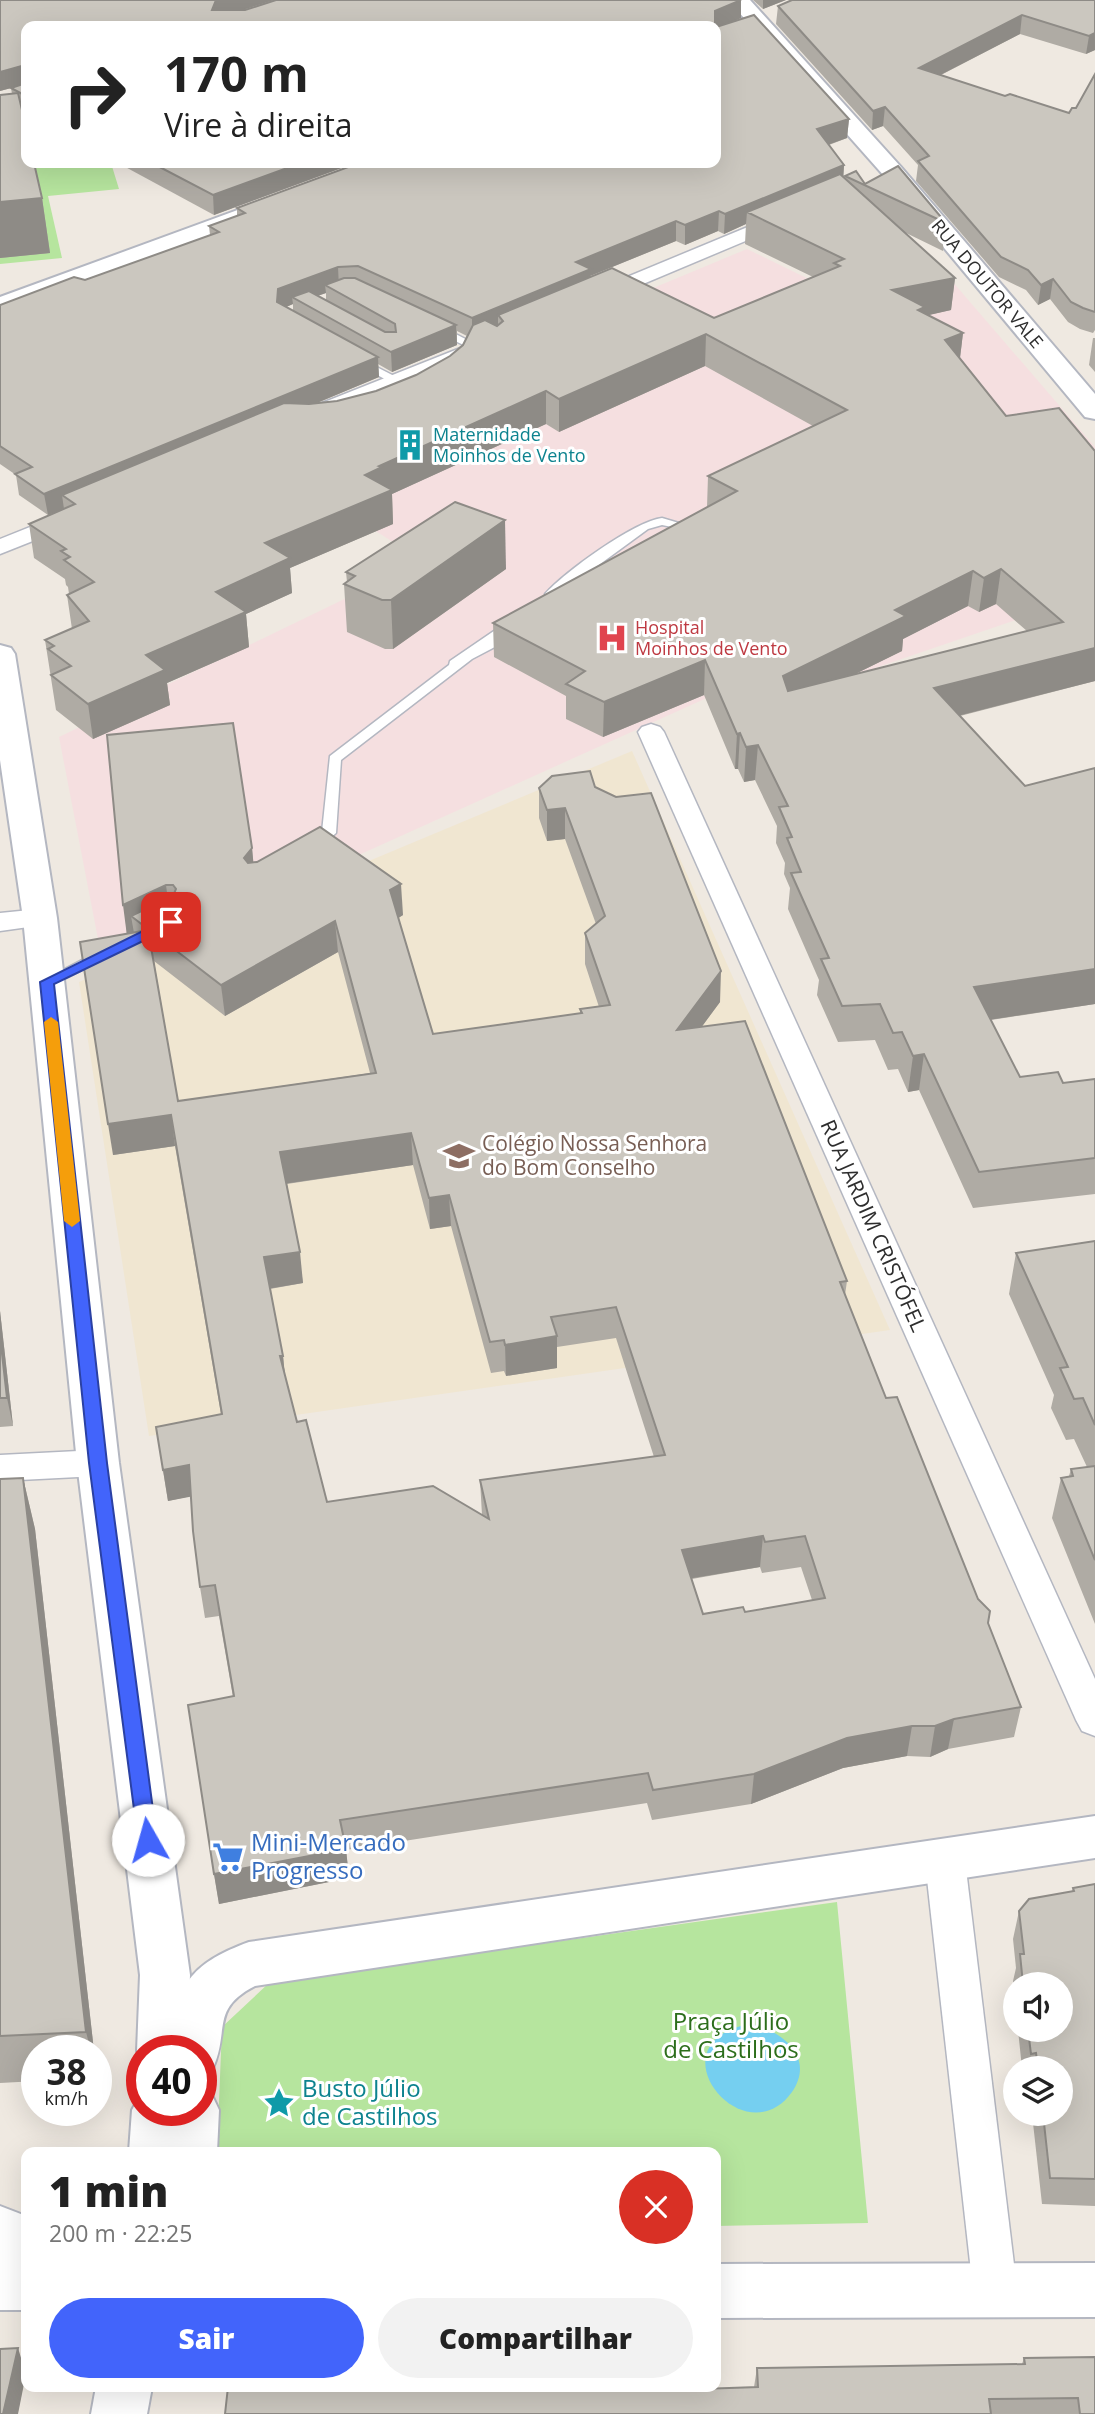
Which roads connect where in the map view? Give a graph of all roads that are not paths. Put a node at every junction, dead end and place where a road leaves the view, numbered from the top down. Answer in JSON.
{"nodes":[{"id":1,"x":739,"y":0,"type":"edge"},
{"id":2,"x":780,"y":13,"type":"edge"},
{"id":3,"x":758,"y":23,"type":"junction"},
{"id":4,"x":737,"y":30,"type":"edge"},
{"id":5,"x":893,"y":173,"type":"junction"},
{"id":6,"x":867,"y":183,"type":"edge"},
{"id":7,"x":281,"y":201,"type":"edge"},
{"id":8,"x":803,"y":210,"type":"edge"},
{"id":9,"x":0,"y":306,"type":"edge"},
{"id":10,"x":573,"y":307,"type":"edge"},
{"id":11,"x":421,"y":321,"type":"edge"},
{"id":12,"x":480,"y":349,"type":"joint"},
{"id":13,"x":354,"y":358,"type":"edge"},
{"id":14,"x":396,"y":381,"type":"junction"},
{"id":15,"x":1095,"y":411,"type":"edge"},
{"id":16,"x":313,"y":416,"type":"edge"},
{"id":17,"x":91,"y":509,"type":"edge"},
{"id":18,"x":0,"y":535,"type":"edge"},
{"id":19,"x":28,"y":536,"type":"junction"},
{"id":20,"x":672,"y":545,"type":"edge"},
{"id":21,"x":0,"y":547,"type":"edge"},
{"id":22,"x":545,"y":599,"type":"edge"},
{"id":23,"x":524,"y":620,"type":"edge"},
{"id":24,"x":0,"y":654,"type":"edge"},
{"id":25,"x":651,"y":732,"type":"dead end"},
{"id":26,"x":299,"y":859,"type":"edge"},
{"id":27,"x":40,"y":918,"type":"junction"},
{"id":28,"x":0,"y":922,"type":"edge"},
{"id":29,"x":109,"y":952,"type":"edge"},
{"id":30,"x":47,"y":982,"type":"junction"},
{"id":31,"x":98,"y":1463,"type":"junction"},
{"id":32,"x":0,"y":1468,"type":"edge"},
{"id":33,"x":1095,"y":1720,"type":"edge"},
{"id":34,"x":1095,"y":1837,"type":"edge"},
{"id":35,"x":945,"y":1861,"type":"junction"},
{"id":36,"x":249,"y":1964,"type":"junction"},
{"id":37,"x":165,"y":1975,"type":"junction"},
{"id":38,"x":163,"y":2035,"type":"edge"},
{"id":39,"x":196,"y":2035,"type":"edge"},
{"id":40,"x":157,"y":2126,"type":"edge"},
{"id":41,"x":192,"y":2126,"type":"edge"},
{"id":42,"x":155,"y":2147,"type":"edge"},
{"id":43,"x":191,"y":2147,"type":"edge"},
{"id":44,"x":0,"y":2232,"type":"edge"},
{"id":45,"x":21,"y":2240,"type":"edge"},
{"id":46,"x":0,"y":2283,"type":"edge"},
{"id":47,"x":21,"y":2283,"type":"edge"},
{"id":48,"x":995,"y":2289,"type":"junction"},
{"id":49,"x":1095,"y":2290,"type":"edge"},
{"id":50,"x":721,"y":2291,"type":"edge"},
{"id":51,"x":123,"y":2392,"type":"edge"},
{"id":52,"x":119,"y":2414,"type":"edge"}],
"edges":[{"from":1,"to":3,"type":"street","name":"RUA DOUTOR VALE"},
{"from":2,"to":3,"type":"street"},
{"from":3,"to":4,"type":"street"},
{"from":3,"to":5,"type":"street","name":"RUA DOUTOR VALE"},
{"from":5,"to":6,"type":"street"},
{"from":5,"to":15,"type":"street","name":"RUA DOUTOR VALE"},
{"from":7,"to":9,"type":"street"},
{"from":8,"to":10,"type":"street"},
{"from":11,"to":12,"type":"lane"},
{"from":12,"to":14,"type":"street"},
{"from":13,"to":14,"type":"lane"},
{"from":14,"to":16,"type":"street"},
{"from":17,"to":19,"type":"street"},
{"from":18,"to":19,"type":"street"},
{"from":19,"to":21,"type":"street"},
{"from":20,"to":22,"type":"lane"},
{"from":23,"to":26,"type":"lane"},
{"from":24,"to":27,"type":"street"},
{"from":25,"to":33,"type":"street","name":"RUA JARDIM CRISTÓFEL"},
{"from":27,"to":28,"type":"street"},
{"from":27,"to":30,"type":"street"},
{"from":29,"to":30,"type":"lane"},
{"from":30,"to":31,"type":"street"},
{"from":31,"to":32,"type":"street"},
{"from":31,"to":37,"type":"street"},
{"from":34,"to":35,"type":"street"},
{"from":35,"to":36,"type":"street"},
{"from":35,"to":48,"type":"street"},
{"from":36,"to":37,"type":"street"},
{"from":36,"to":39,"type":"street"},
{"from":37,"to":38,"type":"street"},
{"from":40,"to":42,"type":"street"},
{"from":41,"to":43,"type":"street"},
{"from":44,"to":45,"type":"street"},
{"from":46,"to":47,"type":"street"},
{"from":48,"to":49,"type":"street"},
{"from":48,"to":50,"type":"street"},
{"from":51,"to":52,"type":"street"}]}
